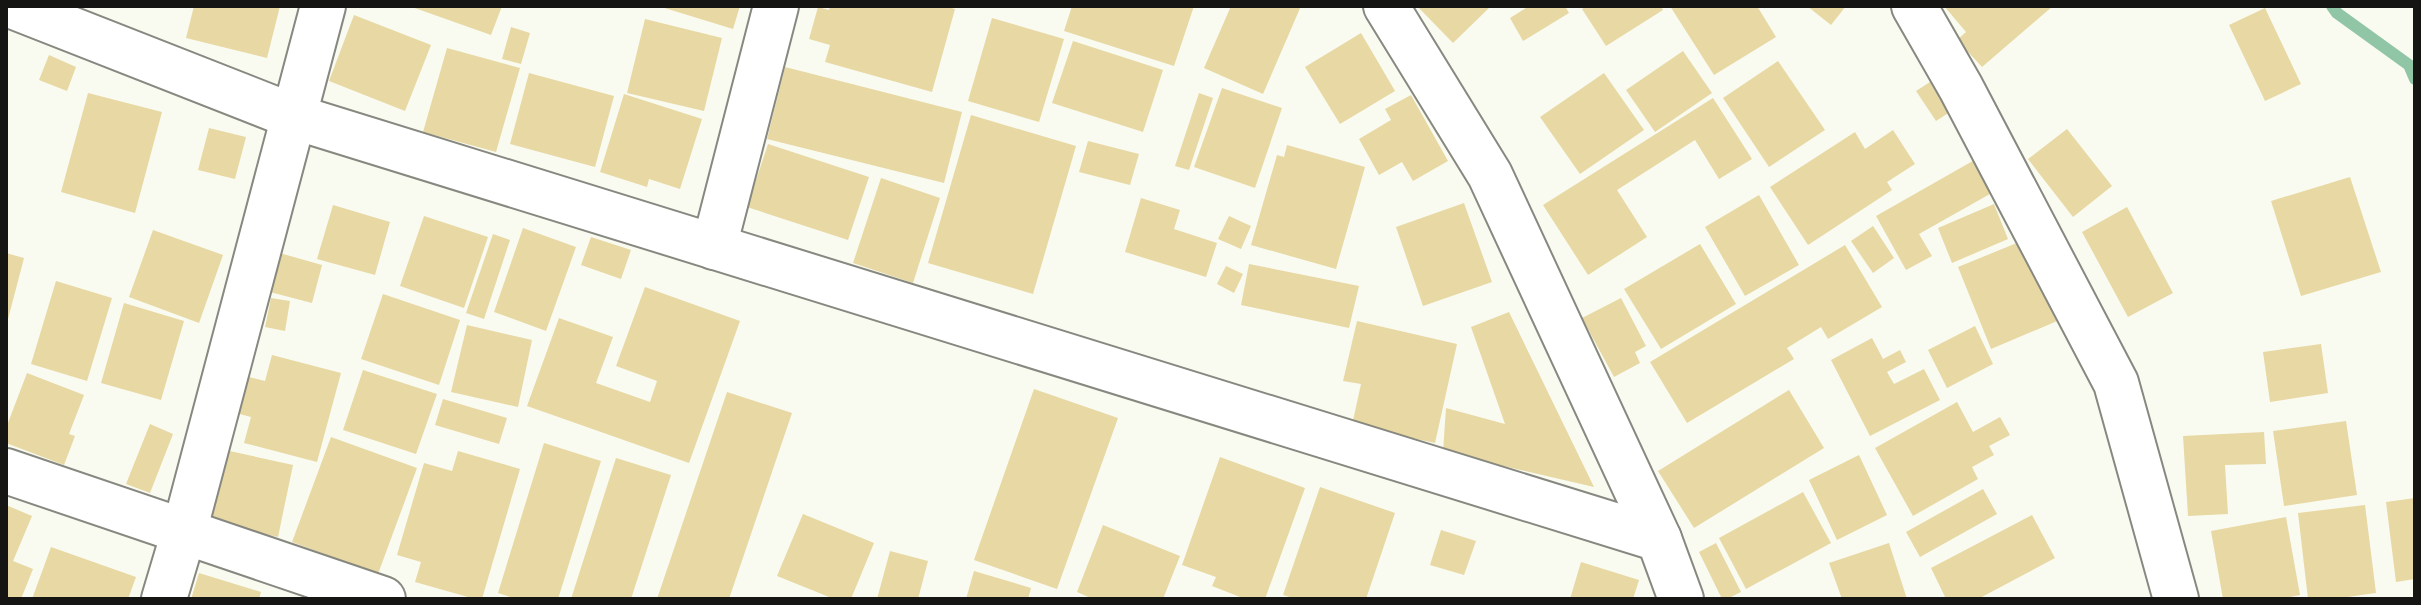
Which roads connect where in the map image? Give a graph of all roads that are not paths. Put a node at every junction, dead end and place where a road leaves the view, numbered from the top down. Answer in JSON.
{"nodes":[{"id":1,"x":12,"y":6,"type":"edge"},
{"id":2,"x":323,"y":6,"type":"edge"},
{"id":3,"x":776,"y":6,"type":"edge"},
{"id":4,"x":1386,"y":6,"type":"edge"},
{"id":5,"x":1914,"y":6,"type":"edge"},
{"id":6,"x":295,"y":117,"type":"junction"},
{"id":7,"x":714,"y":247,"type":"junction"},
{"id":8,"x":6,"y":471,"type":"edge"},
{"id":9,"x":184,"y":532,"type":"junction"},
{"id":10,"x":1659,"y":539,"type":"junction"},
{"id":11,"x":164,"y":599,"type":"edge"},
{"id":12,"x":383,"y":599,"type":"edge"},
{"id":13,"x":1681,"y":599,"type":"edge"},
{"id":14,"x":2176,"y":599,"type":"edge"}],
"edges":[{"from":1,"to":6,"type":"street"},
{"from":2,"to":6,"type":"street"},
{"from":3,"to":7,"type":"street"},
{"from":4,"to":10,"type":"street"},
{"from":5,"to":14,"type":"street"},
{"from":6,"to":7,"type":"street"},
{"from":6,"to":9,"type":"street"},
{"from":7,"to":10,"type":"street"},
{"from":8,"to":9,"type":"street"},
{"from":9,"to":11,"type":"street"},
{"from":9,"to":12,"type":"street"},
{"from":10,"to":13,"type":"street"}]}
